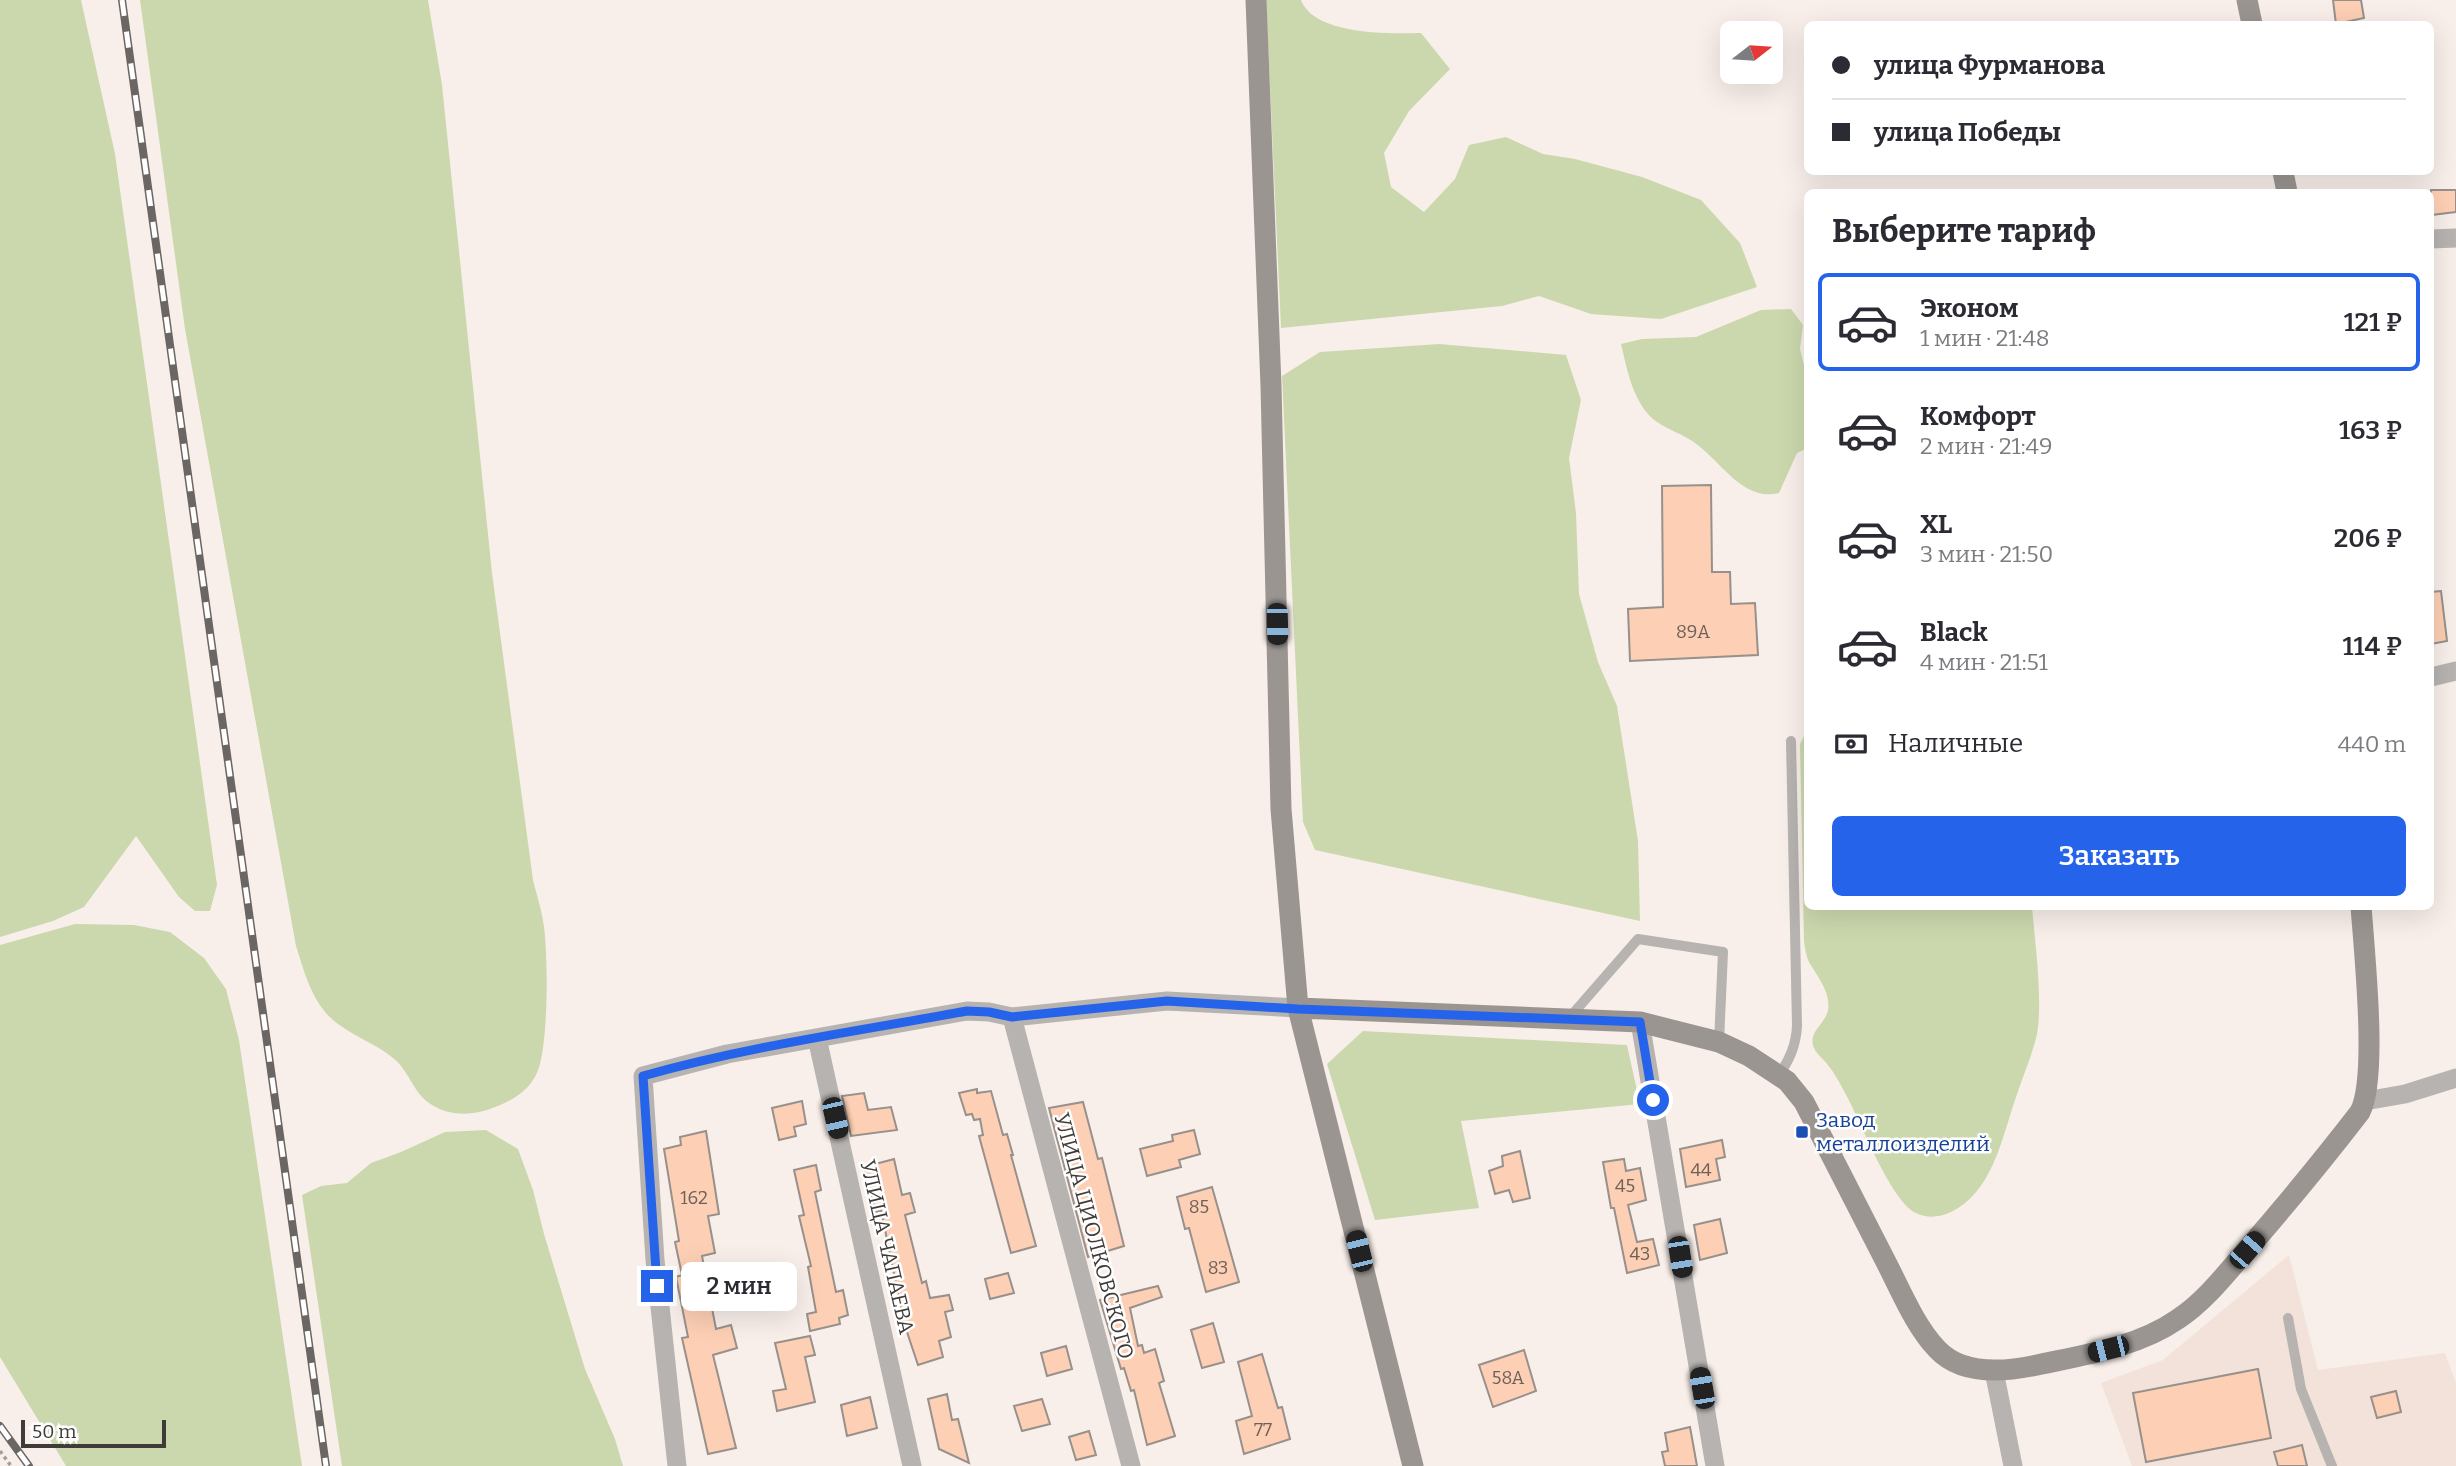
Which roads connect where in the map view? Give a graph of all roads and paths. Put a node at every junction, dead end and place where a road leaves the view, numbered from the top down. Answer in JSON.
{"nodes":[{"id":1,"x":1256,"y":0,"type":"edge"},
{"id":2,"x":2247,"y":0,"type":"edge"},
{"id":3,"x":2251,"y":21,"type":"edge"},
{"id":4,"x":2456,"y":238,"type":"edge"},
{"id":5,"x":2434,"y":239,"type":"edge"},
{"id":6,"x":2456,"y":671,"type":"edge"},
{"id":7,"x":2434,"y":676,"type":"edge"},
{"id":8,"x":1791,"y":741,"type":"dead end"},
{"id":9,"x":2361,"y":910,"type":"edge"},
{"id":10,"x":1298,"y":1009,"type":"junction"},
{"id":11,"x":1012,"y":1017,"type":"junction"},
{"id":12,"x":1568,"y":1019,"type":"junction"},
{"id":13,"x":1640,"y":1022,"type":"junction"},
{"id":14,"x":817,"y":1038,"type":"junction"},
{"id":15,"x":1719,"y":1042,"type":"junction"},
{"id":16,"x":1779,"y":1075,"type":"junction"},
{"id":17,"x":2456,"y":1078,"type":"edge"},
{"id":18,"x":2365,"y":1101,"type":"junction"},
{"id":19,"x":2288,"y":1318,"type":"dead end"},
{"id":20,"x":1994,"y":1371,"type":"junction"},
{"id":21,"x":0,"y":1451,"type":"edge"},
{"id":22,"x":11,"y":1466,"type":"edge"},
{"id":23,"x":677,"y":1466,"type":"edge"},
{"id":24,"x":912,"y":1466,"type":"edge"},
{"id":25,"x":1131,"y":1466,"type":"edge"},
{"id":26,"x":1413,"y":1466,"type":"edge"},
{"id":27,"x":1715,"y":1466,"type":"edge"},
{"id":28,"x":2013,"y":1466,"type":"edge"},
{"id":29,"x":2332,"y":1466,"type":"edge"}],
"edges":[{"from":1,"to":10,"type":"street"},
{"from":2,"to":3,"type":"street"},
{"from":4,"to":5,"type":"street"},
{"from":6,"to":7,"type":"street"},
{"from":8,"to":16,"type":"lane"},
{"from":9,"to":18,"type":"street"},
{"from":10,"to":11,"type":"street"},
{"from":10,"to":12,"type":"street"},
{"from":10,"to":26,"type":"street"},
{"from":11,"to":14,"type":"street"},
{"from":11,"to":25,"type":"street","name":"УЛИЦА ЦИОЛКОВСКОГО"},
{"from":12,"to":13,"type":"street"},
{"from":12,"to":15,"type":"lane"},
{"from":13,"to":15,"type":"street"},
{"from":13,"to":27,"type":"street"},
{"from":14,"to":23,"type":"street"},
{"from":14,"to":24,"type":"street","name":"УЛИЦА ЧАПАЕВА"},
{"from":15,"to":16,"type":"street"},
{"from":16,"to":20,"type":"street"},
{"from":17,"to":18,"type":"street"},
{"from":18,"to":20,"type":"street"},
{"from":19,"to":29,"type":"lane"},
{"from":20,"to":28,"type":"street"},
{"from":21,"to":22,"type":"path"}]}
